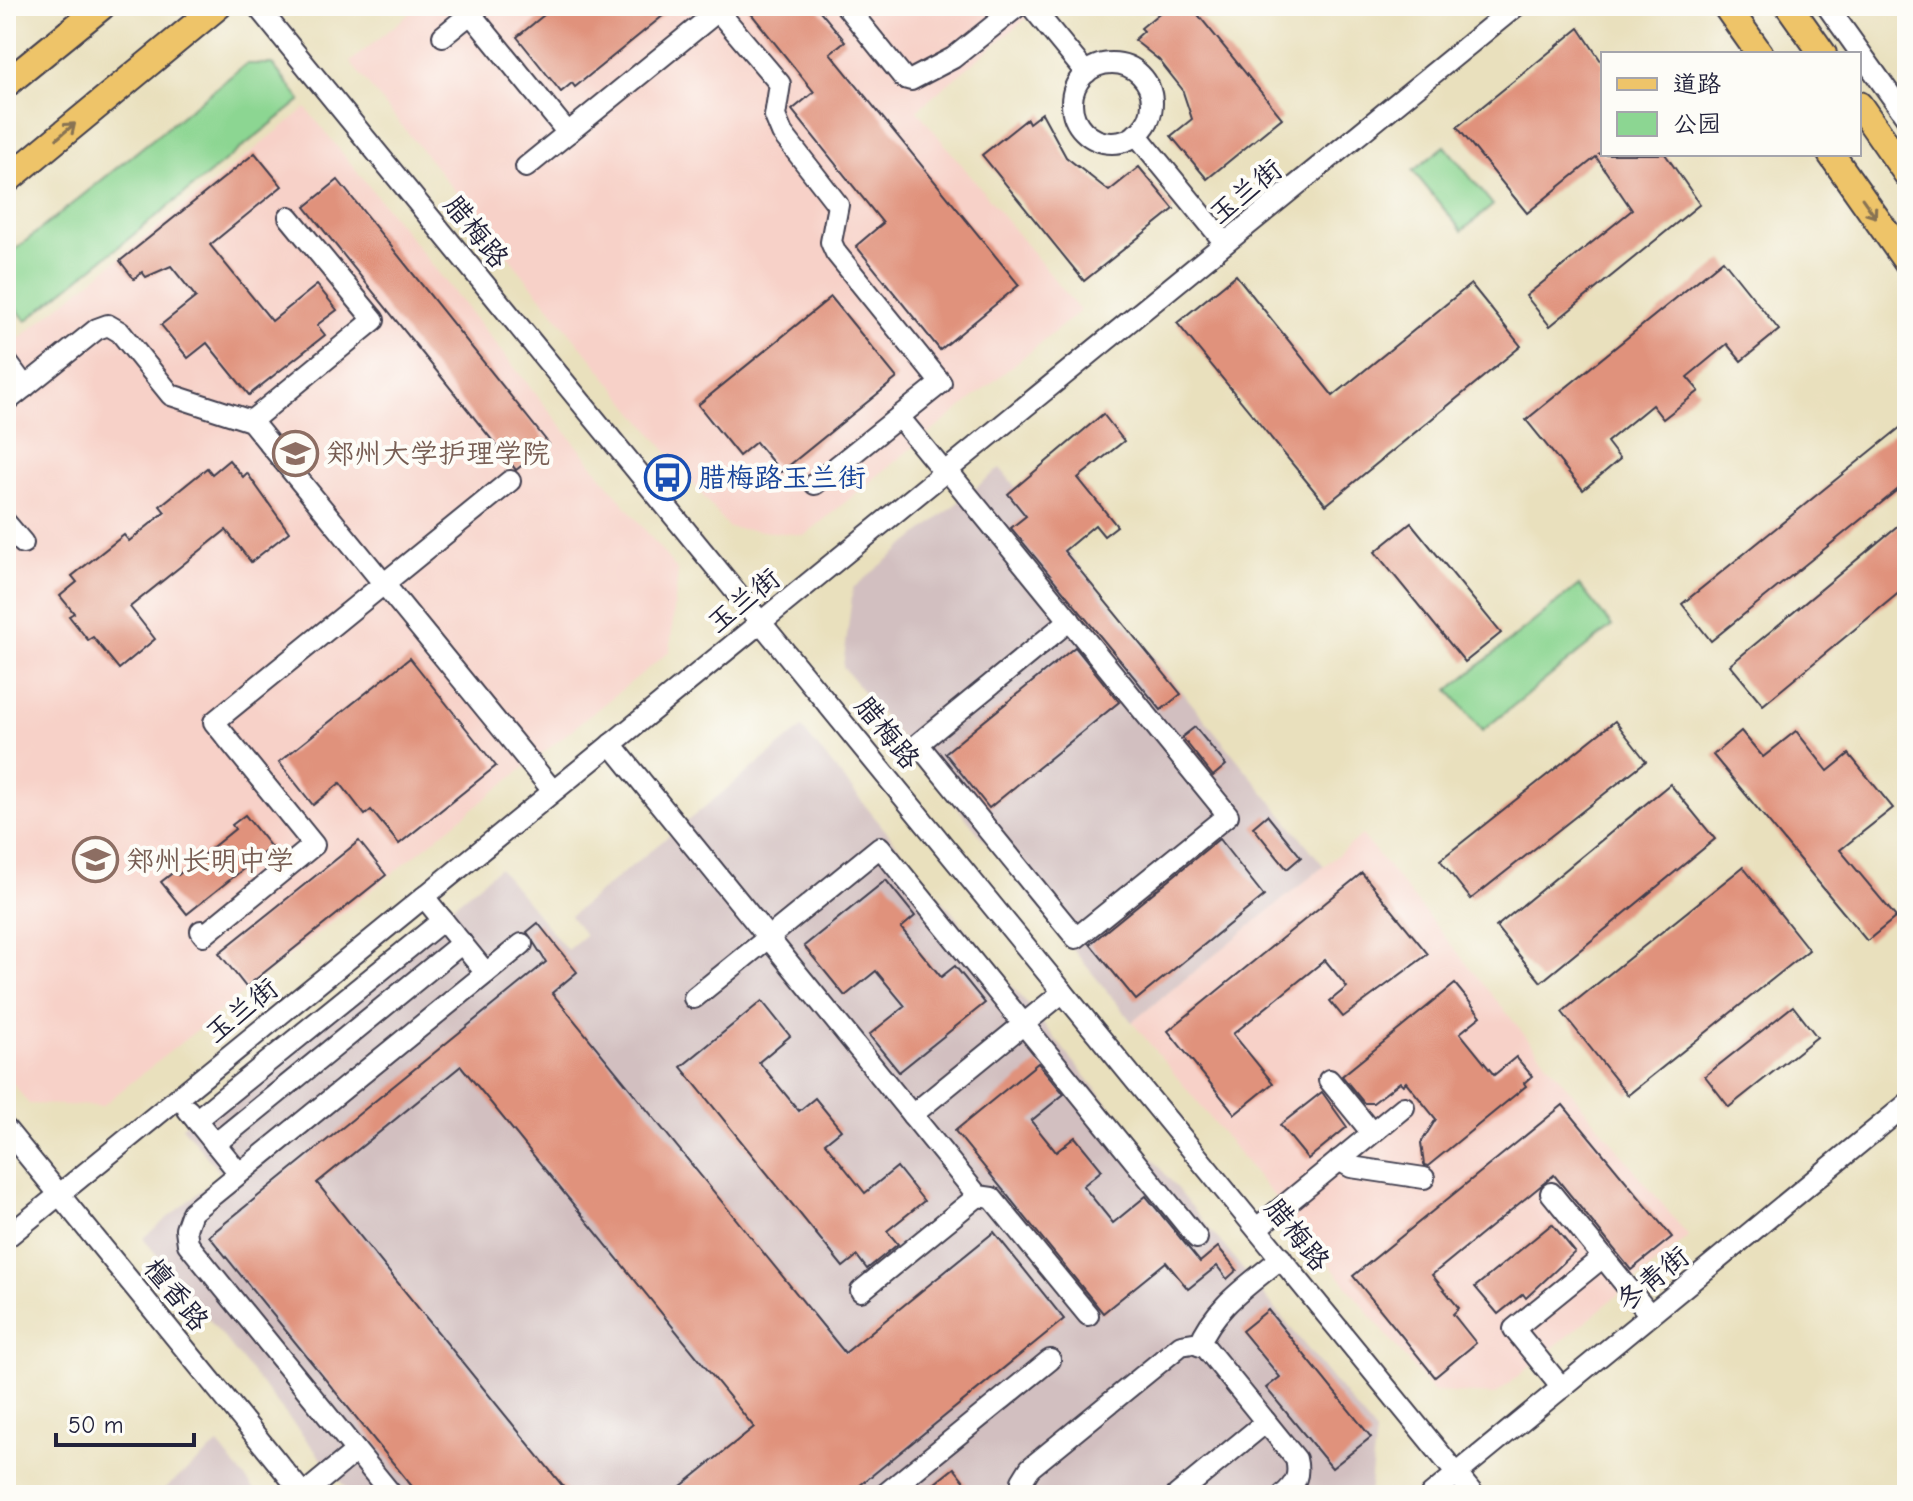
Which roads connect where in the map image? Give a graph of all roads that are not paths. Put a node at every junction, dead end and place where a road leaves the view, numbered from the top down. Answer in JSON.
{"nodes":[{"id":1,"x":102,"y":6,"type":"edge"},
{"id":2,"x":218,"y":6,"type":"edge"},
{"id":3,"x":257,"y":6,"type":"edge"},
{"id":4,"x":846,"y":6,"type":"edge"},
{"id":5,"x":1018,"y":6,"type":"edge"},
{"id":6,"x":1031,"y":6,"type":"edge"},
{"id":7,"x":1516,"y":6,"type":"edge"},
{"id":8,"x":1726,"y":6,"type":"edge"},
{"id":9,"x":1789,"y":6,"type":"edge"},
{"id":10,"x":1827,"y":6,"type":"edge"},
{"id":11,"x":721,"y":8,"type":"edge"},
{"id":12,"x":475,"y":10,"type":"edge"},
{"id":13,"x":443,"y":36,"type":"dead end"},
{"id":14,"x":1759,"y":52,"type":"edge"},
{"id":15,"x":1822,"y":52,"type":"edge"},
{"id":16,"x":1860,"y":52,"type":"edge"},
{"id":17,"x":1861,"y":54,"type":"edge"},
{"id":18,"x":1086,"y":73,"type":"junction"},
{"id":19,"x":6,"y":84,"type":"edge"},
{"id":20,"x":1861,"y":108,"type":"edge"},
{"id":21,"x":1907,"y":118,"type":"edge"},
{"id":22,"x":568,"y":133,"type":"junction"},
{"id":23,"x":1136,"y":134,"type":"junction"},
{"id":24,"x":1832,"y":156,"type":"edge"},
{"id":25,"x":526,"y":167,"type":"dead end"},
{"id":26,"x":1907,"y":174,"type":"edge"},
{"id":27,"x":6,"y":181,"type":"edge"},
{"id":28,"x":289,"y":217,"type":"dead end"},
{"id":29,"x":1225,"y":243,"type":"junction"},
{"id":30,"x":1907,"y":262,"type":"edge"},
{"id":31,"x":6,"y":361,"type":"edge"},
{"id":32,"x":25,"y":387,"type":"junction"},
{"id":33,"x":6,"y":402,"type":"edge"},
{"id":34,"x":899,"y":417,"type":"junction"},
{"id":35,"x":251,"y":421,"type":"junction"},
{"id":36,"x":945,"y":471,"type":"junction"},
{"id":37,"x":510,"y":481,"type":"dead end"},
{"id":38,"x":815,"y":484,"type":"dead end"},
{"id":39,"x":6,"y":523,"type":"edge"},
{"id":40,"x":23,"y":543,"type":"dead end"},
{"id":41,"x":384,"y":584,"type":"junction"},
{"id":42,"x":1070,"y":620,"type":"junction"},
{"id":43,"x":761,"y":621,"type":"junction"},
{"id":44,"x":611,"y":744,"type":"junction"},
{"id":45,"x":553,"y":791,"type":"junction"},
{"id":46,"x":424,"y":897,"type":"junction"},
{"id":47,"x":443,"y":920,"type":"junction"},
{"id":48,"x":201,"y":931,"type":"dead end"},
{"id":49,"x":768,"y":938,"type":"junction"},
{"id":50,"x":462,"y":943,"type":"junction"},
{"id":51,"x":522,"y":944,"type":"dead end"},
{"id":52,"x":486,"y":973,"type":"junction"},
{"id":53,"x":1063,"y":992,"type":"junction"},
{"id":54,"x":694,"y":998,"type":"dead end"},
{"id":55,"x":1023,"y":1024,"type":"junction"},
{"id":56,"x":1329,"y":1080,"type":"dead end"},
{"id":57,"x":177,"y":1098,"type":"junction"},
{"id":58,"x":1907,"y":1104,"type":"edge"},
{"id":59,"x":1404,"y":1107,"type":"dead end"},
{"id":60,"x":912,"y":1115,"type":"junction"},
{"id":61,"x":196,"y":1120,"type":"junction"},
{"id":62,"x":6,"y":1129,"type":"edge"},
{"id":63,"x":1372,"y":1133,"type":"junction"},
{"id":64,"x":215,"y":1144,"type":"junction"},
{"id":65,"x":1339,"y":1160,"type":"junction"},
{"id":66,"x":239,"y":1173,"type":"junction"},
{"id":67,"x":1424,"y":1178,"type":"dead end"},
{"id":68,"x":1551,"y":1193,"type":"dead end"},
{"id":69,"x":59,"y":1195,"type":"junction"},
{"id":70,"x":978,"y":1196,"type":"junction"},
{"id":71,"x":1257,"y":1228,"type":"junction"},
{"id":72,"x":6,"y":1238,"type":"edge"},
{"id":73,"x":1197,"y":1238,"type":"dead end"},
{"id":74,"x":1603,"y":1257,"type":"junction"},
{"id":75,"x":1281,"y":1258,"type":"junction"},
{"id":76,"x":861,"y":1291,"type":"dead end"},
{"id":77,"x":1088,"y":1315,"type":"dead end"},
{"id":78,"x":1650,"y":1315,"type":"junction"},
{"id":79,"x":1199,"y":1345,"type":"junction"},
{"id":80,"x":1050,"y":1360,"type":"dead end"},
{"id":81,"x":1562,"y":1388,"type":"junction"},
{"id":82,"x":1266,"y":1422,"type":"junction"},
{"id":83,"x":356,"y":1451,"type":"junction"},
{"id":84,"x":1457,"y":1475,"type":"junction"},
{"id":85,"x":304,"y":1494,"type":"edge"},
{"id":86,"x":392,"y":1495,"type":"edge"},
{"id":87,"x":884,"y":1495,"type":"edge"},
{"id":88,"x":1022,"y":1495,"type":"edge"},
{"id":89,"x":1177,"y":1495,"type":"edge"},
{"id":90,"x":1283,"y":1495,"type":"edge"},
{"id":91,"x":1431,"y":1495,"type":"edge"},
{"id":92,"x":1474,"y":1495,"type":"edge"}],
"edges":[{"from":1,"to":19,"type":"main road"},
{"from":27,"to":2,"type":"main road","one_way":true},
{"from":3,"to":43,"type":"street","name":"腊梅路"},
{"from":4,"to":5,"type":"street"},
{"from":6,"to":18,"type":"street"},
{"from":7,"to":29,"type":"street","name":"玉兰街"},
{"from":8,"to":14,"type":"main road"},
{"from":9,"to":15,"type":"main road"},
{"from":10,"to":16,"type":"street"},
{"from":11,"to":22,"type":"street"},
{"from":11,"to":34,"type":"street"},
{"from":12,"to":13,"type":"street"},
{"from":12,"to":22,"type":"street"},
{"from":17,"to":21,"type":"street"},
{"from":18,"to":23,"type":"street"},
{"from":18,"to":23,"type":"street"},
{"from":20,"to":26,"type":"main road"},
{"from":22,"to":25,"type":"street"},
{"from":23,"to":29,"type":"street"},
{"from":24,"to":30,"type":"main road","one_way":true},
{"from":28,"to":35,"type":"street"},
{"from":29,"to":36,"type":"street","name":"玉兰街"},
{"from":31,"to":32,"type":"street"},
{"from":32,"to":33,"type":"street"},
{"from":32,"to":35,"type":"street"},
{"from":34,"to":36,"type":"street"},
{"from":34,"to":38,"type":"street"},
{"from":35,"to":41,"type":"street"},
{"from":36,"to":42,"type":"street"},
{"from":36,"to":43,"type":"street","name":"玉兰街"},
{"from":37,"to":41,"type":"street"},
{"from":39,"to":40,"type":"street"},
{"from":41,"to":45,"type":"street"},
{"from":41,"to":48,"type":"street"},
{"from":42,"to":42,"type":"street"},
{"from":43,"to":44,"type":"street","name":"玉兰街"},
{"from":43,"to":53,"type":"street","name":"腊梅路"},
{"from":44,"to":45,"type":"street","name":"玉兰街"},
{"from":44,"to":49,"type":"street"},
{"from":45,"to":46,"type":"street","name":"玉兰街"},
{"from":46,"to":47,"type":"street"},
{"from":46,"to":57,"type":"street","name":"玉兰街"},
{"from":47,"to":50,"type":"street"},
{"from":47,"to":61,"type":"street"},
{"from":49,"to":54,"type":"street"},
{"from":49,"to":55,"type":"street"},
{"from":49,"to":60,"type":"street"},
{"from":50,"to":52,"type":"street"},
{"from":50,"to":64,"type":"street"},
{"from":51,"to":52,"type":"street"},
{"from":52,"to":66,"type":"street"},
{"from":53,"to":55,"type":"street"},
{"from":53,"to":71,"type":"street","name":"腊梅路"},
{"from":55,"to":60,"type":"street"},
{"from":55,"to":73,"type":"street"},
{"from":56,"to":63,"type":"street"},
{"from":57,"to":61,"type":"street"},
{"from":57,"to":69,"type":"street","name":"玉兰街"},
{"from":58,"to":78,"type":"street","name":"冬青街"},
{"from":59,"to":63,"type":"street"},
{"from":60,"to":70,"type":"street"},
{"from":61,"to":64,"type":"street"},
{"from":62,"to":69,"type":"street","name":"檀香路"},
{"from":63,"to":65,"type":"street"},
{"from":64,"to":66,"type":"street"},
{"from":65,"to":67,"type":"street"},
{"from":65,"to":71,"type":"street"},
{"from":66,"to":83,"type":"street"},
{"from":68,"to":74,"type":"street"},
{"from":69,"to":72,"type":"street","name":"玉兰街"},
{"from":69,"to":85,"type":"street","name":"檀香路"},
{"from":70,"to":76,"type":"street"},
{"from":70,"to":77,"type":"street"},
{"from":71,"to":75,"type":"street","name":"腊梅路"},
{"from":74,"to":78,"type":"street"},
{"from":74,"to":81,"type":"street"},
{"from":75,"to":79,"type":"street"},
{"from":75,"to":84,"type":"street","name":"腊梅路"},
{"from":78,"to":81,"type":"street","name":"冬青街"},
{"from":79,"to":82,"type":"street"},
{"from":79,"to":88,"type":"street"},
{"from":80,"to":87,"type":"street"},
{"from":81,"to":84,"type":"street","name":"冬青街"},
{"from":82,"to":89,"type":"street"},
{"from":82,"to":90,"type":"street"},
{"from":83,"to":85,"type":"street"},
{"from":83,"to":86,"type":"street"},
{"from":84,"to":91,"type":"street","name":"冬青街"},
{"from":84,"to":92,"type":"street","name":"腊梅路"}]}
